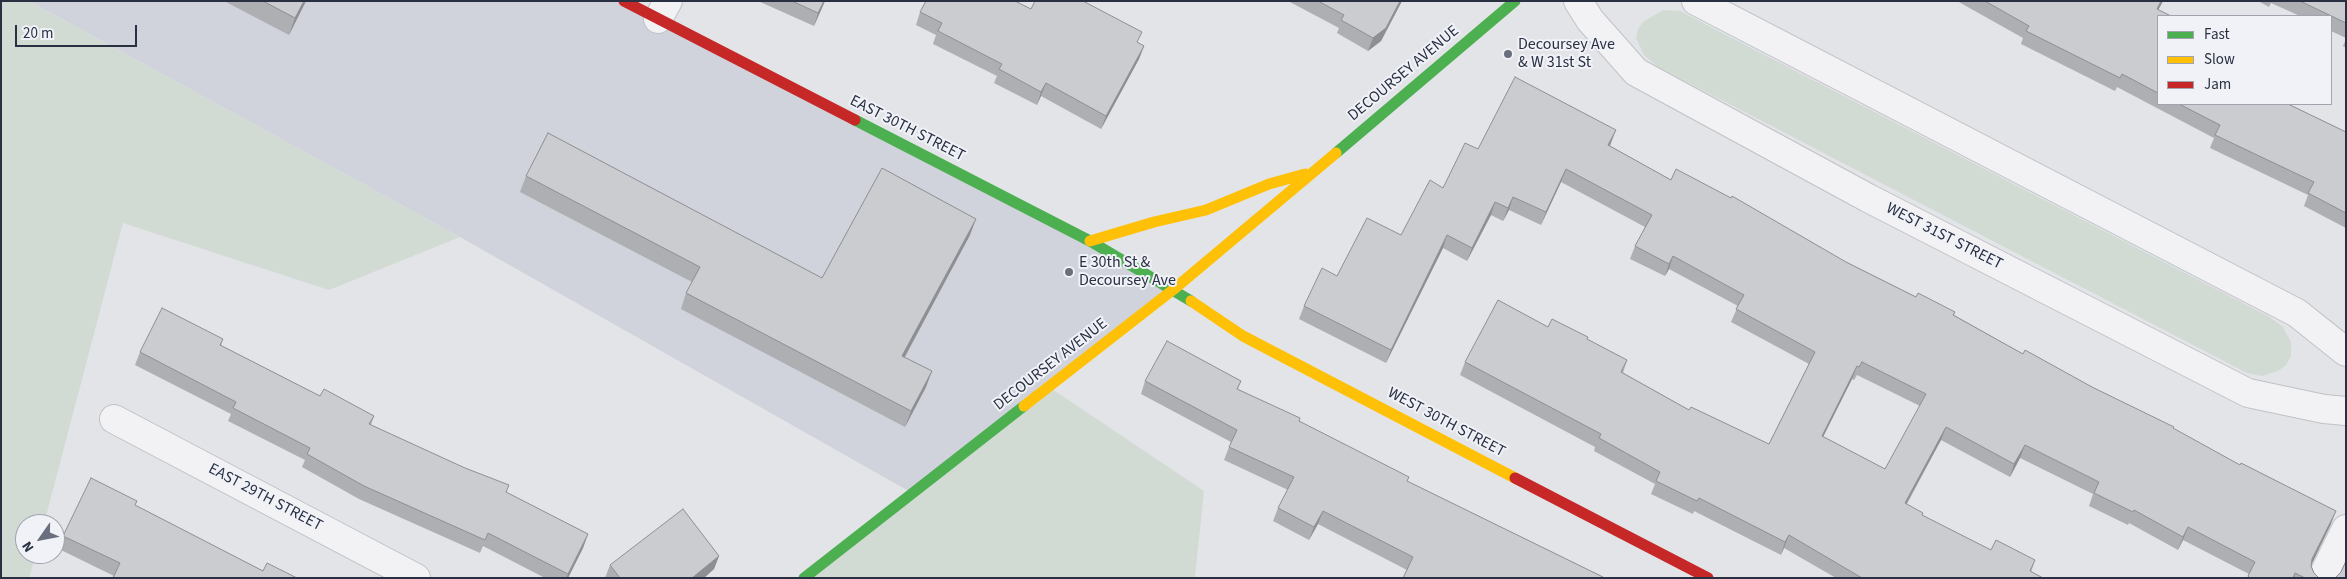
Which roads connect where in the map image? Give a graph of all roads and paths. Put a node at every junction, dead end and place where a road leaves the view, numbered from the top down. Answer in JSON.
{"nodes":[{"id":1,"x":624,"y":1,"type":"edge"},
{"id":2,"x":1515,"y":1,"type":"edge"},
{"id":3,"x":1578,"y":1,"type":"edge"},
{"id":4,"x":1696,"y":1,"type":"edge"},
{"id":5,"x":663,"y":10,"type":"edge"},
{"id":6,"x":1313,"y":172,"type":"junction"},
{"id":7,"x":1090,"y":241,"type":"junction"},
{"id":8,"x":1174,"y":289,"type":"junction"},
{"id":9,"x":2346,"y":352,"type":"edge"},
{"id":10,"x":2346,"y":411,"type":"edge"},
{"id":11,"x":114,"y":419,"type":"dead end"},
{"id":12,"x":2346,"y":529,"type":"edge"},
{"id":13,"x":416,"y":578,"type":"edge"},
{"id":14,"x":804,"y":578,"type":"edge"},
{"id":15,"x":1708,"y":578,"type":"edge"},
{"id":16,"x":2322,"y":578,"type":"edge"}],
"edges":[{"from":1,"to":5,"type":"main road","name":"EAST 30TH STREET"},
{"from":2,"to":6,"type":"main road","name":"DECOURSEY AVENUE"},
{"from":3,"to":10,"type":"street","name":"WEST 31ST STREET"},
{"from":4,"to":9,"type":"street"},
{"from":5,"to":7,"type":"main road","name":"EAST 30TH STREET"},
{"from":6,"to":7,"type":"main road","name":"DECOURSEY AVENUE"},
{"from":6,"to":8,"type":"main road","name":"DECOURSEY AVENUE"},
{"from":7,"to":8,"type":"main road","name":"EAST 30TH STREET"},
{"from":8,"to":14,"type":"main road","name":"DECOURSEY AVENUE"},
{"from":8,"to":15,"type":"main road","name":"WEST 30TH STREET"},
{"from":11,"to":13,"type":"street","name":"EAST 29TH STREET"},
{"from":12,"to":16,"type":"street"}]}
